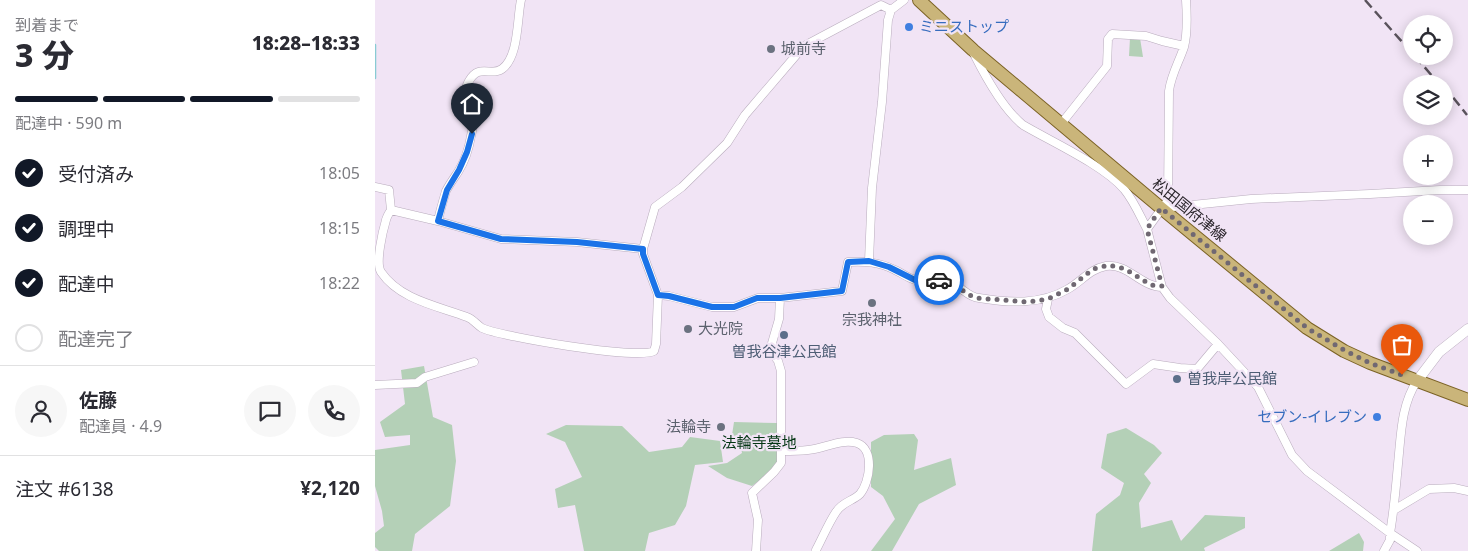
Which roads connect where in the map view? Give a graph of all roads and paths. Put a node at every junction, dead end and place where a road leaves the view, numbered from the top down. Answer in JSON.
{"nodes":[{"id":1,"x":521,"y":0,"type":"edge"},
{"id":2,"x":904,"y":0,"type":"edge"},
{"id":3,"x":919,"y":0,"type":"edge"},
{"id":4,"x":1186,"y":0,"type":"edge"},
{"id":5,"x":891,"y":10,"type":"junction"},
{"id":6,"x":1184,"y":46,"type":"junction"},
{"id":7,"x":973,"y":50,"type":"junction"},
{"id":8,"x":1061,"y":124,"type":"junction"},
{"id":9,"x":375,"y":186,"type":"edge"},
{"id":10,"x":1468,"y":190,"type":"edge"},
{"id":11,"x":1161,"y":208,"type":"junction"},
{"id":12,"x":391,"y":210,"type":"junction"},
{"id":13,"x":438,"y":221,"type":"junction"},
{"id":14,"x":1147,"y":229,"type":"junction"},
{"id":15,"x":643,"y":249,"type":"junction"},
{"id":16,"x":869,"y":261,"type":"junction"},
{"id":17,"x":1162,"y":286,"type":"junction"},
{"id":18,"x":658,"y":295,"type":"junction"},
{"id":19,"x":780,"y":298,"type":"junction"},
{"id":20,"x":1048,"y":299,"type":"junction"},
{"id":21,"x":1468,"y":329,"type":"edge"},
{"id":22,"x":1218,"y":344,"type":"junction"},
{"id":23,"x":474,"y":362,"type":"dead end"},
{"id":24,"x":1417,"y":381,"type":"junction"},
{"id":25,"x":375,"y":385,"type":"edge"},
{"id":26,"x":1468,"y":400,"type":"edge"},
{"id":27,"x":781,"y":451,"type":"junction"},
{"id":28,"x":1468,"y":491,"type":"edge"},
{"id":29,"x":1394,"y":510,"type":"junction"},
{"id":30,"x":1390,"y":534,"type":"junction"},
{"id":31,"x":816,"y":550,"type":"dead end"},
{"id":32,"x":756,"y":551,"type":"edge"},
{"id":33,"x":1384,"y":551,"type":"edge"},
{"id":34,"x":1417,"y":551,"type":"edge"}],
"edges":[{"from":1,"to":13,"type":"street"},
{"from":2,"to":5,"type":"street"},
{"from":3,"to":7,"type":"main road","name":"松田国府津線"},
{"from":4,"to":6,"type":"street"},
{"from":5,"to":15,"type":"street"},
{"from":5,"to":16,"type":"street"},
{"from":6,"to":8,"type":"street"},
{"from":6,"to":11,"type":"street"},
{"from":7,"to":8,"type":"main road","name":"松田国府津線"},
{"from":7,"to":14,"type":"street"},
{"from":8,"to":11,"type":"main road","name":"松田国府津線"},
{"from":9,"to":12,"type":"street"},
{"from":10,"to":11,"type":"street"},
{"from":11,"to":14,"type":"street"},
{"from":11,"to":24,"type":"main road","name":"松田国府津線"},
{"from":12,"to":13,"type":"street"},
{"from":12,"to":18,"type":"street"},
{"from":13,"to":15,"type":"street"},
{"from":14,"to":17,"type":"street"},
{"from":15,"to":18,"type":"street"},
{"from":16,"to":19,"type":"street"},
{"from":16,"to":20,"type":"street"},
{"from":17,"to":20,"type":"street"},
{"from":17,"to":22,"type":"street"},
{"from":18,"to":19,"type":"street"},
{"from":19,"to":27,"type":"street"},
{"from":20,"to":22,"type":"street"},
{"from":21,"to":24,"type":"street"},
{"from":22,"to":30,"type":"street"},
{"from":23,"to":25,"type":"street"},
{"from":24,"to":26,"type":"main road","name":"松田国府津線"},
{"from":24,"to":29,"type":"street"},
{"from":27,"to":31,"type":"street"},
{"from":27,"to":32,"type":"street"},
{"from":28,"to":29,"type":"street"},
{"from":29,"to":30,"type":"street"},
{"from":30,"to":33,"type":"street"},
{"from":30,"to":34,"type":"street"}]}
